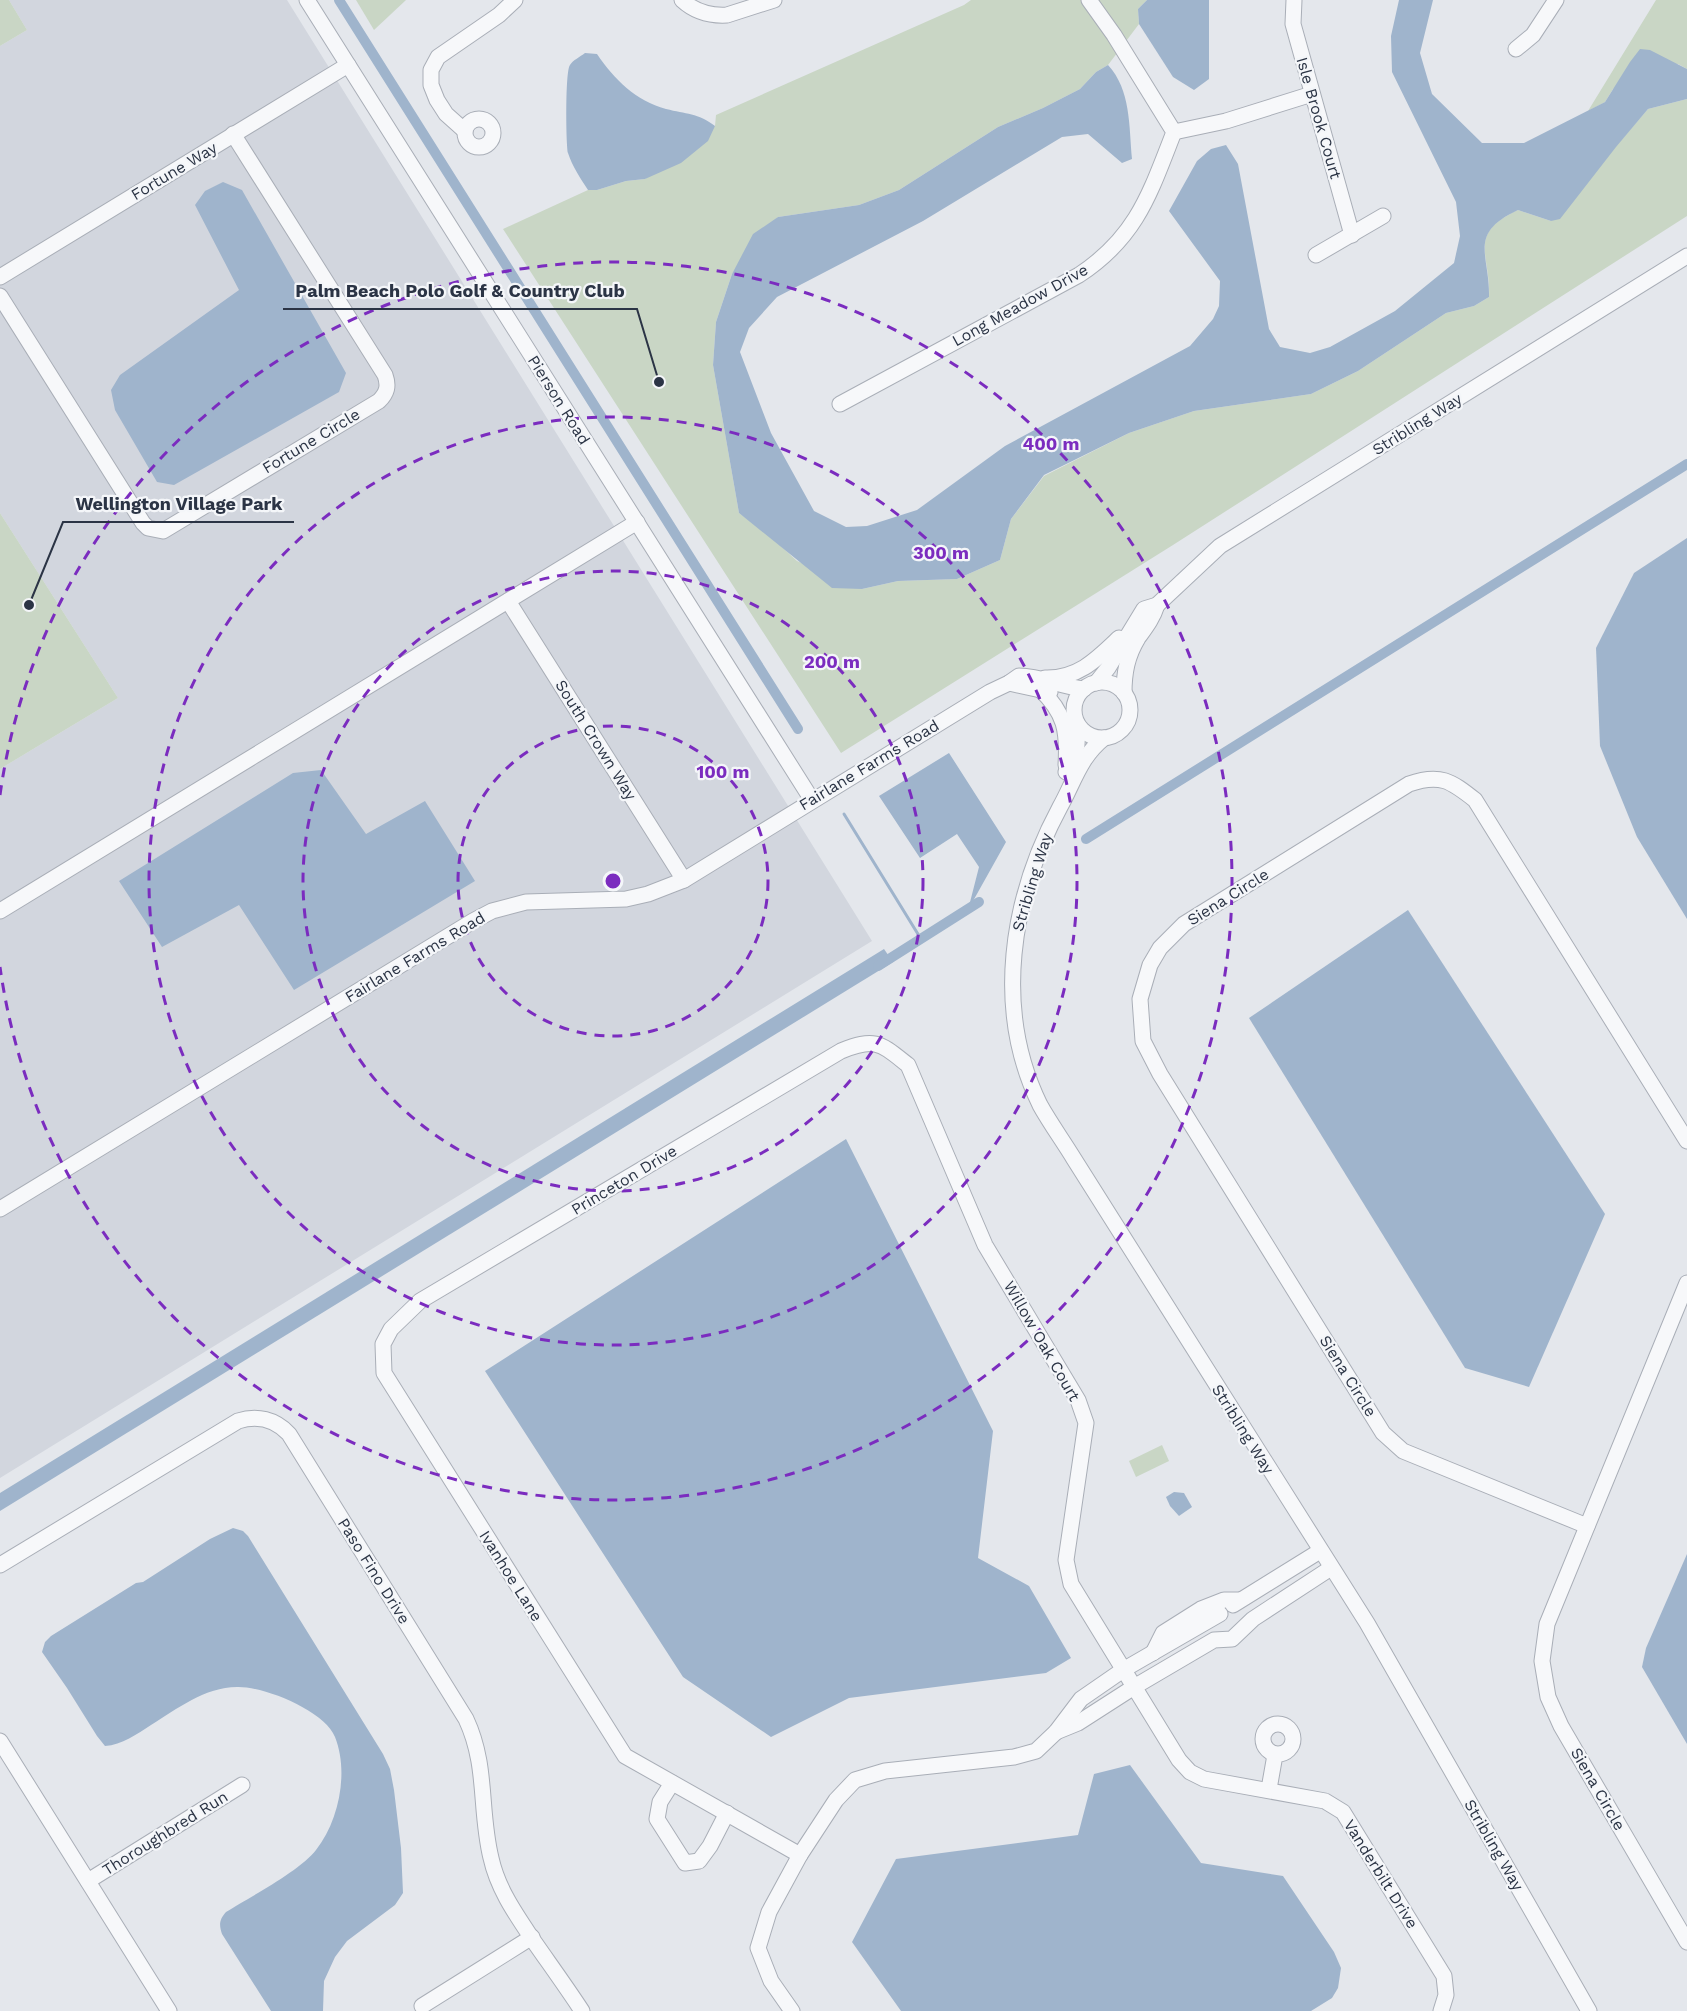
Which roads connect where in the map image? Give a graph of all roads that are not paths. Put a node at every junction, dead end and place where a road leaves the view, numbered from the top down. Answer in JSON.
{"nodes":[{"id":1,"x":307,"y":0,"type":"edge"},
{"id":2,"x":515,"y":0,"type":"edge"},
{"id":3,"x":682,"y":0,"type":"edge"},
{"id":4,"x":774,"y":0,"type":"edge"},
{"id":5,"x":1089,"y":0,"type":"edge"},
{"id":6,"x":1294,"y":0,"type":"edge"},
{"id":7,"x":1556,"y":0,"type":"edge"},
{"id":8,"x":759,"y":2,"type":"edge"},
{"id":9,"x":1516,"y":49,"type":"dead end"},
{"id":10,"x":348,"y":64,"type":"junction"},
{"id":11,"x":1312,"y":94,"type":"junction"},
{"id":12,"x":465,"y":131,"type":"dead end"},
{"id":13,"x":1173,"y":132,"type":"junction"},
{"id":14,"x":233,"y":135,"type":"junction"},
{"id":15,"x":1383,"y":216,"type":"dead end"},
{"id":16,"x":1352,"y":235,"type":"junction"},
{"id":17,"x":1316,"y":255,"type":"dead end"},
{"id":18,"x":1687,"y":256,"type":"edge"},
{"id":19,"x":0,"y":277,"type":"edge"},
{"id":20,"x":0,"y":296,"type":"edge"},
{"id":21,"x":840,"y":404,"type":"dead end"},
{"id":22,"x":637,"y":522,"type":"junction"},
{"id":23,"x":508,"y":601,"type":"junction"},
{"id":24,"x":1157,"y":605,"type":"junction"},
{"id":25,"x":1139,"y":616,"type":"junction"},
{"id":26,"x":1040,"y":683,"type":"junction"},
{"id":27,"x":1090,"y":686,"type":"junction"},
{"id":28,"x":1124,"y":693,"type":"junction"},
{"id":29,"x":1076,"y":718,"type":"junction"},
{"id":30,"x":1104,"y":738,"type":"junction"},
{"id":31,"x":1066,"y":773,"type":"junction"},
{"id":32,"x":812,"y":800,"type":"junction"},
{"id":33,"x":1052,"y":820,"type":"junction"},
{"id":34,"x":684,"y":880,"type":"junction"},
{"id":35,"x":0,"y":911,"type":"edge"},
{"id":36,"x":882,"y":1045,"type":"joint"},
{"id":37,"x":1687,"y":1141,"type":"edge"},
{"id":38,"x":0,"y":1209,"type":"edge"},
{"id":39,"x":1687,"y":1283,"type":"edge"},
{"id":40,"x":1682,"y":1309,"type":"edge"},
{"id":41,"x":383,"y":1344,"type":"joint"},
{"id":42,"x":1587,"y":1526,"type":"junction"},
{"id":43,"x":1320,"y":1551,"type":"junction"},
{"id":44,"x":0,"y":1565,"type":"edge"},
{"id":45,"x":1331,"y":1568,"type":"junction"},
{"id":46,"x":1220,"y":1610,"type":"junction"},
{"id":47,"x":1220,"y":1640,"type":"junction"},
{"id":48,"x":1124,"y":1671,"type":"junction"},
{"id":49,"x":1134,"y":1687,"type":"junction"},
{"id":50,"x":1056,"y":1732,"type":"junction"},
{"id":51,"x":0,"y":1741,"type":"edge"},
{"id":52,"x":1275,"y":1755,"type":"dead end"},
{"id":53,"x":672,"y":1783,"type":"junction"},
{"id":54,"x":242,"y":1785,"type":"dead end"},
{"id":55,"x":1269,"y":1790,"type":"junction"},
{"id":56,"x":727,"y":1813,"type":"junction"},
{"id":57,"x":800,"y":1855,"type":"junction"},
{"id":58,"x":88,"y":1881,"type":"junction"},
{"id":59,"x":532,"y":1937,"type":"junction"},
{"id":60,"x":1687,"y":1942,"type":"edge"},
{"id":61,"x":422,"y":2006,"type":"dead end"},
{"id":62,"x":169,"y":2011,"type":"edge"},
{"id":63,"x":582,"y":2011,"type":"edge"},
{"id":64,"x":792,"y":2011,"type":"edge"},
{"id":65,"x":1442,"y":2011,"type":"edge"},
{"id":66,"x":1588,"y":2011,"type":"edge"}],
"edges":[{"from":1,"to":10,"type":"street","name":"Pierson Road"},
{"from":2,"to":12,"type":"street"},
{"from":3,"to":8,"type":"street"},
{"from":4,"to":8,"type":"street"},
{"from":5,"to":13,"type":"street"},
{"from":6,"to":11,"type":"street","name":"Isle Brook Court"},
{"from":7,"to":9,"type":"street"},
{"from":10,"to":14,"type":"street","name":"Fortune Way"},
{"from":10,"to":22,"type":"street","name":"Pierson Road"},
{"from":11,"to":13,"type":"street"},
{"from":11,"to":16,"type":"street","name":"Isle Brook Court"},
{"from":13,"to":21,"type":"street","name":"Long Meadow Drive"},
{"from":14,"to":19,"type":"street","name":"Fortune Way"},
{"from":14,"to":20,"type":"street","name":"Fortune Circle"},
{"from":15,"to":16,"type":"street"},
{"from":16,"to":17,"type":"street"},
{"from":18,"to":24,"type":"street","name":"Stribling Way"},
{"from":22,"to":23,"type":"street"},
{"from":22,"to":32,"type":"street","name":"Pierson Road"},
{"from":23,"to":34,"type":"street","name":"South Crown Way"},
{"from":23,"to":35,"type":"street"},
{"from":24,"to":25,"type":"street","name":"Stribling Way"},
{"from":24,"to":28,"type":"street","name":"Stribling Way"},
{"from":25,"to":26,"type":"street"},
{"from":25,"to":27,"type":"street","name":"Stribling Way"},
{"from":26,"to":27,"type":"street","name":"Fairlane Farms Road"},
{"from":26,"to":29,"type":"street","name":"Fairlane Farms Road"},
{"from":26,"to":31,"type":"street"},
{"from":26,"to":32,"type":"street","name":"Fairlane Farms Road"},
{"from":27,"to":28,"type":"street"},
{"from":27,"to":29,"type":"street"},
{"from":28,"to":30,"type":"street"},
{"from":29,"to":30,"type":"street"},
{"from":29,"to":31,"type":"street","name":"Stribling Way"},
{"from":30,"to":33,"type":"street","name":"Stribling Way"},
{"from":31,"to":33,"type":"street","name":"Stribling Way"},
{"from":32,"to":34,"type":"street","name":"Fairlane Farms Road"},
{"from":33,"to":43,"type":"street","name":"Stribling Way"},
{"from":34,"to":38,"type":"street","name":"Fairlane Farms Road"},
{"from":36,"to":41,"type":"street","name":"Princeton Drive"},
{"from":36,"to":48,"type":"street","name":"Willow Oak Court"},
{"from":37,"to":42,"type":"street","name":"Siena Circle"},
{"from":39,"to":40,"type":"street","name":"Siena Circle"},
{"from":40,"to":42,"type":"street","name":"Siena Circle"},
{"from":41,"to":53,"type":"street","name":"Ivanhoe Lane"},
{"from":42,"to":60,"type":"street","name":"Siena Circle"},
{"from":43,"to":45,"type":"street","name":"Stribling Way"},
{"from":43,"to":46,"type":"street"},
{"from":44,"to":59,"type":"street","name":"Paso Fino Drive"},
{"from":45,"to":47,"type":"street"},
{"from":45,"to":66,"type":"street","name":"Stribling Way"},
{"from":46,"to":47,"type":"street"},
{"from":46,"to":48,"type":"street"},
{"from":47,"to":49,"type":"street"},
{"from":48,"to":49,"type":"street","name":"Willow Oak Court"},
{"from":48,"to":50,"type":"street"},
{"from":49,"to":50,"type":"street"},
{"from":49,"to":55,"type":"street","name":"Vanderbilt Drive"},
{"from":50,"to":57,"type":"street"},
{"from":51,"to":58,"type":"street"},
{"from":52,"to":55,"type":"street"},
{"from":53,"to":56,"type":"street","name":"Ivanhoe Lane"},
{"from":53,"to":56,"type":"street"},
{"from":54,"to":58,"type":"street","name":"Thoroughbred Run"},
{"from":55,"to":65,"type":"street","name":"Vanderbilt Drive"},
{"from":56,"to":57,"type":"street","name":"Ivanhoe Lane"},
{"from":57,"to":64,"type":"street"},
{"from":58,"to":62,"type":"street"},
{"from":59,"to":61,"type":"street"},
{"from":59,"to":63,"type":"street","name":"Paso Fino Drive"}]}
